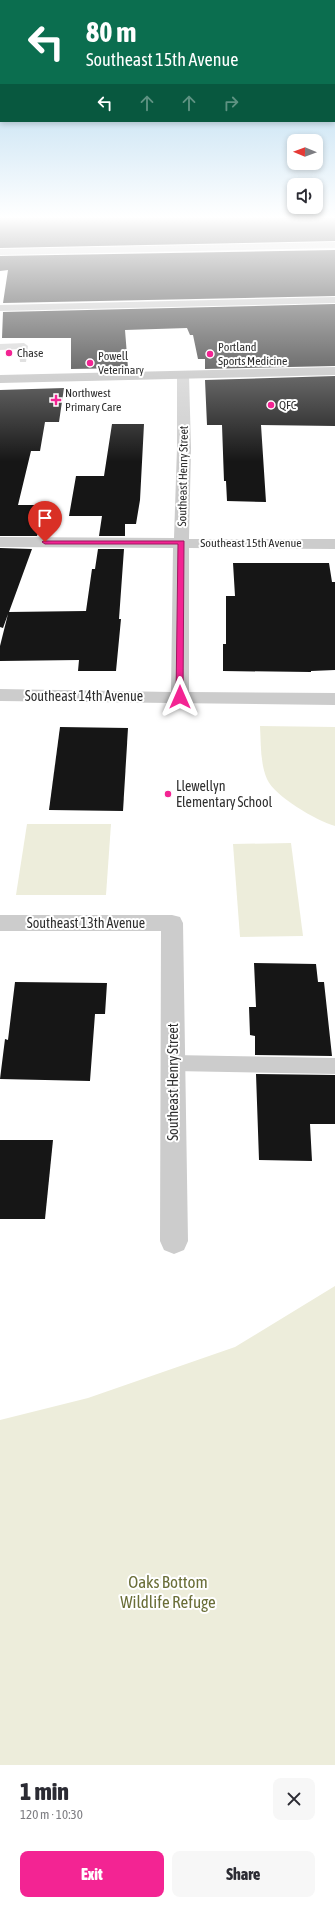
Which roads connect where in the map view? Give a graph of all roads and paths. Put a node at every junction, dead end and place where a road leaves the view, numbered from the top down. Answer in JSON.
{"nodes":[{"id":1,"x":335,"y":300,"type":"edge"},
{"id":2,"x":0,"y":308,"type":"edge"},
{"id":3,"x":0,"y":347,"type":"edge"},
{"id":4,"x":23,"y":360,"type":"dead end"},
{"id":5,"x":335,"y":371,"type":"edge"},
{"id":6,"x":183,"y":375,"type":"junction"},
{"id":7,"x":0,"y":379,"type":"edge"},
{"id":8,"x":0,"y":542,"type":"edge"},
{"id":9,"x":181,"y":542,"type":"junction"},
{"id":10,"x":335,"y":544,"type":"edge"},
{"id":11,"x":0,"y":696,"type":"edge"},
{"id":12,"x":180,"y":697,"type":"junction"},
{"id":13,"x":335,"y":699,"type":"edge"},
{"id":14,"x":0,"y":923,"type":"edge"},
{"id":15,"x":172,"y":923,"type":"joint"},
{"id":16,"x":173,"y":1063,"type":"junction"},
{"id":17,"x":335,"y":1066,"type":"edge"},
{"id":18,"x":174,"y":1241,"type":"dead end"}],
"edges":[{"from":1,"to":2,"type":"street"},
{"from":3,"to":4,"type":"lane"},
{"from":5,"to":6,"type":"street"},
{"from":6,"to":7,"type":"street"},
{"from":6,"to":9,"type":"street","name":"Southeast Henry Street"},
{"from":8,"to":9,"type":"street","name":"Southeast 15th Avenue"},
{"from":9,"to":10,"type":"street","name":"Southeast 15th Avenue"},
{"from":9,"to":12,"type":"street","name":"Southeast Henry Street"},
{"from":11,"to":12,"type":"street","name":"Southeast 14th Avenue"},
{"from":12,"to":13,"type":"street","name":"Southeast 14th Avenue"},
{"from":14,"to":15,"type":"street","name":"Southeast 13th Avenue"},
{"from":15,"to":16,"type":"street","name":"Southeast Henry Street"},
{"from":16,"to":17,"type":"lane"},
{"from":16,"to":18,"type":"street","name":"Southeast Henry Street"}]}
